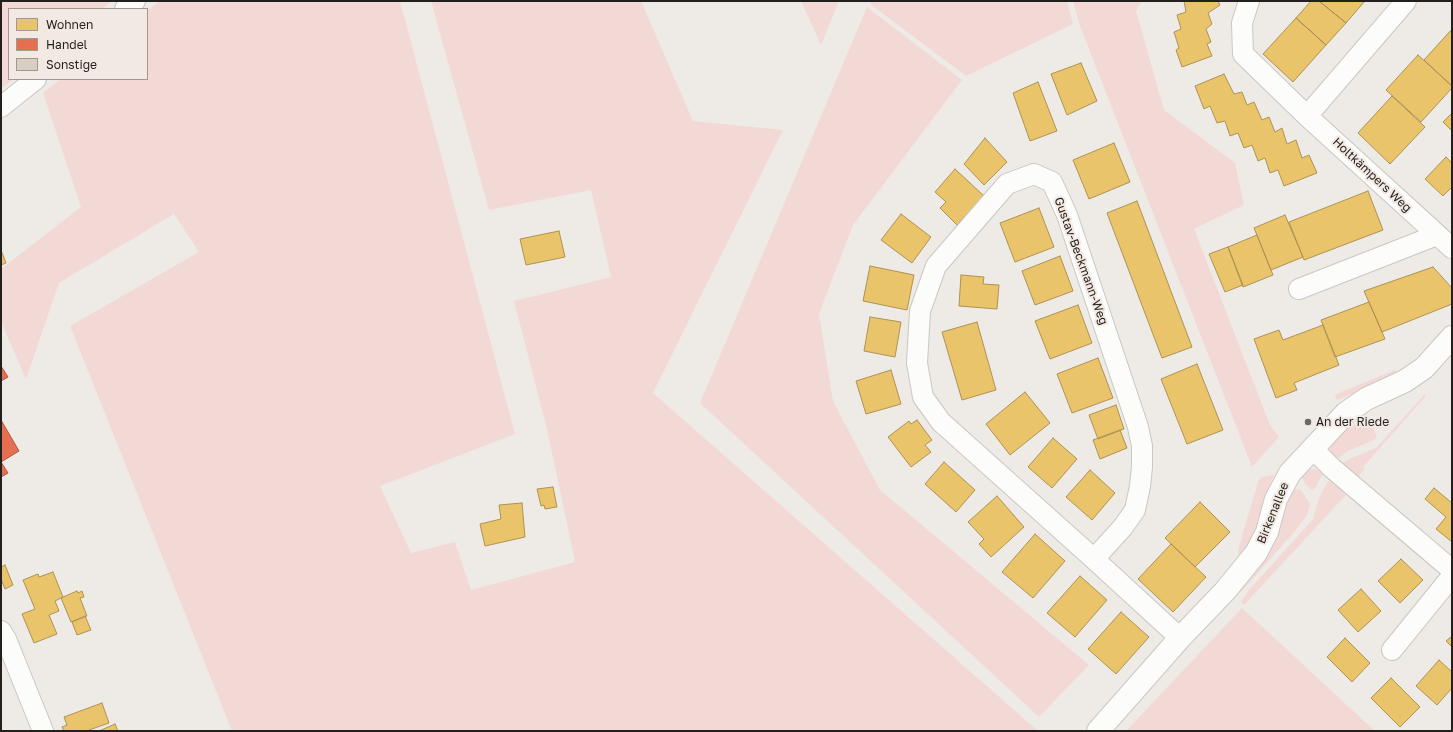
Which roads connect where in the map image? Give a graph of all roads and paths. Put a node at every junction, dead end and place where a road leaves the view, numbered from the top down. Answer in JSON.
{"nodes":[{"id":1,"x":135,"y":1,"type":"edge"},
{"id":2,"x":1249,"y":1,"type":"edge"},
{"id":3,"x":1406,"y":1,"type":"edge"},
{"id":4,"x":126,"y":8,"type":"edge"},
{"id":5,"x":35,"y":80,"type":"edge"},
{"id":6,"x":1,"y":107,"type":"edge"},
{"id":7,"x":1307,"y":116,"type":"junction"},
{"id":8,"x":1437,"y":235,"type":"junction"},
{"id":9,"x":1452,"y":248,"type":"edge"},
{"id":10,"x":1299,"y":289,"type":"dead end"},
{"id":11,"x":1452,"y":337,"type":"edge"},
{"id":12,"x":1313,"y":449,"type":"junction"},
{"id":13,"x":1094,"y":559,"type":"junction"},
{"id":14,"x":1452,"y":570,"type":"edge"},
{"id":15,"x":1452,"y":576,"type":"edge"},
{"id":16,"x":1,"y":631,"type":"edge"},
{"id":17,"x":1180,"y":638,"type":"junction"},
{"id":18,"x":1392,"y":650,"type":"dead end"},
{"id":19,"x":43,"y":731,"type":"edge"},
{"id":20,"x":1098,"y":731,"type":"edge"}],
"edges":[{"from":1,"to":4,"type":"street"},
{"from":2,"to":7,"type":"street","name":"Holtkämpers Weg"},
{"from":3,"to":7,"type":"street"},
{"from":5,"to":6,"type":"street"},
{"from":7,"to":8,"type":"street","name":"Holtkämpers Weg"},
{"from":8,"to":9,"type":"street","name":"Holtkämpers Weg"},
{"from":8,"to":10,"type":"street"},
{"from":11,"to":12,"type":"street","name":"Birkenallee"},
{"from":12,"to":14,"type":"street"},
{"from":12,"to":17,"type":"street","name":"Birkenallee"},
{"from":13,"to":13,"type":"street","name":"Gustav-Beckmann-Weg"},
{"from":13,"to":17,"type":"street","name":"Gustav-Beckmann-Weg"},
{"from":15,"to":18,"type":"street"},
{"from":16,"to":19,"type":"street"},
{"from":17,"to":20,"type":"street","name":"Birkenallee"}]}
